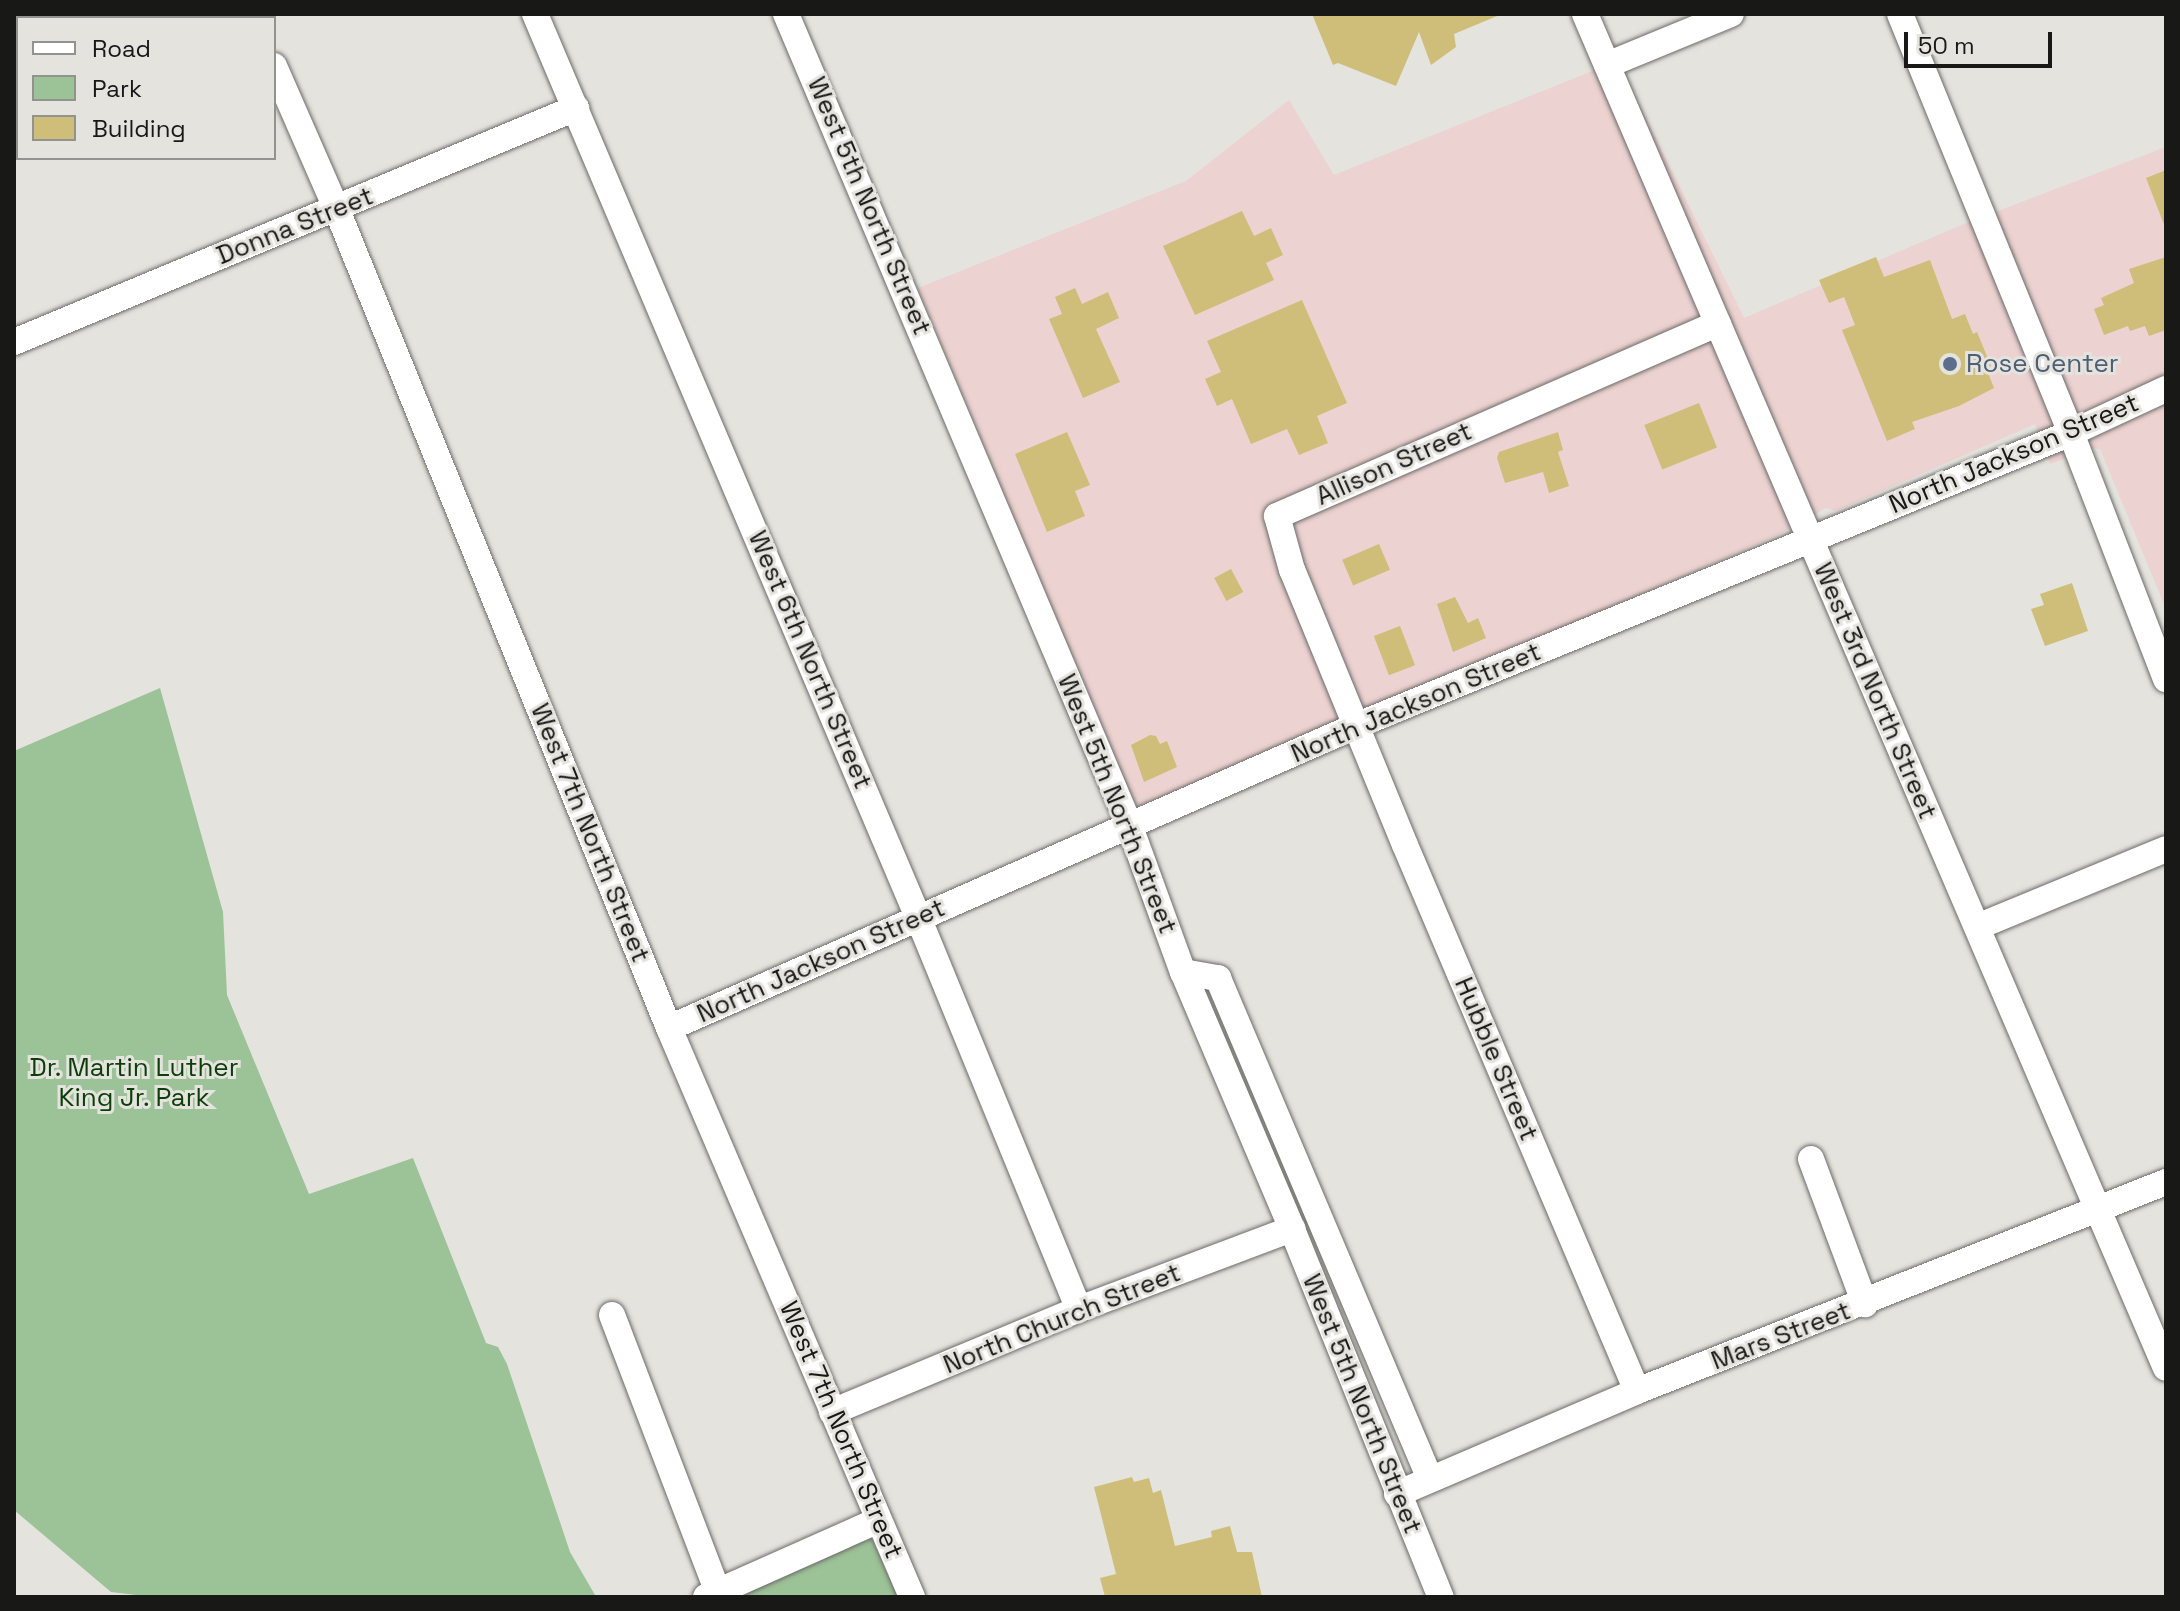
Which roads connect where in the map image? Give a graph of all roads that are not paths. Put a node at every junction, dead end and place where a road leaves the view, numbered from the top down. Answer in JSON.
{"nodes":[{"id":1,"x":535,"y":14,"type":"edge"},
{"id":2,"x":786,"y":14,"type":"edge"},
{"id":3,"x":1585,"y":14,"type":"edge"},
{"id":4,"x":1731,"y":14,"type":"edge"},
{"id":5,"x":1900,"y":14,"type":"edge"},
{"id":6,"x":1607,"y":65,"type":"junction"},
{"id":7,"x":276,"y":71,"type":"edge"},
{"id":8,"x":576,"y":108,"type":"junction"},
{"id":9,"x":337,"y":210,"type":"junction"},
{"id":10,"x":1718,"y":323,"type":"junction"},
{"id":11,"x":14,"y":342,"type":"edge"},
{"id":12,"x":2166,"y":389,"type":"edge"},
{"id":13,"x":2071,"y":433,"type":"junction"},
{"id":14,"x":1809,"y":540,"type":"junction"},
{"id":15,"x":2166,"y":679,"type":"edge"},
{"id":16,"x":1358,"y":725,"type":"junction"},
{"id":17,"x":1129,"y":824,"type":"junction"},
{"id":18,"x":2166,"y":849,"type":"edge"},
{"id":19,"x":918,"y":917,"type":"junction"},
{"id":20,"x":1977,"y":927,"type":"junction"},
{"id":21,"x":1183,"y":972,"type":"junction"},
{"id":22,"x":669,"y":1028,"type":"junction"},
{"id":23,"x":1811,"y":1159,"type":"dead end"},
{"id":24,"x":2166,"y":1182,"type":"edge"},
{"id":25,"x":2100,"y":1209,"type":"junction"},
{"id":26,"x":1292,"y":1229,"type":"junction"},
{"id":27,"x":1865,"y":1304,"type":"junction"},
{"id":28,"x":1079,"y":1309,"type":"junction"},
{"id":29,"x":612,"y":1315,"type":"dead end"},
{"id":30,"x":2166,"y":1368,"type":"edge"},
{"id":31,"x":1637,"y":1391,"type":"junction"},
{"id":32,"x":832,"y":1412,"type":"junction"},
{"id":33,"x":1430,"y":1479,"type":"junction"},
{"id":34,"x":1397,"y":1494,"type":"junction"},
{"id":35,"x":879,"y":1520,"type":"junction"},
{"id":36,"x":712,"y":1595,"type":"edge"},
{"id":37,"x":912,"y":1597,"type":"edge"},
{"id":38,"x":1441,"y":1597,"type":"edge"}],
"edges":[{"from":1,"to":8,"type":"street","name":"West 6th North Street"},
{"from":2,"to":17,"type":"street","name":"West 5th North Street"},
{"from":3,"to":6,"type":"street","name":"West 3rd North Street"},
{"from":4,"to":6,"type":"street"},
{"from":5,"to":13,"type":"street"},
{"from":6,"to":10,"type":"street","name":"West 3rd North Street"},
{"from":7,"to":9,"type":"street","name":"West 7th North Street"},
{"from":8,"to":9,"type":"street","name":"Donna Street"},
{"from":8,"to":19,"type":"street","name":"West 6th North Street"},
{"from":9,"to":11,"type":"street","name":"Donna Street"},
{"from":9,"to":22,"type":"street","name":"West 7th North Street"},
{"from":10,"to":14,"type":"street","name":"West 3rd North Street"},
{"from":10,"to":16,"type":"street","name":"Allison Street"},
{"from":12,"to":13,"type":"street","name":"North Jackson Street"},
{"from":13,"to":14,"type":"street","name":"North Jackson Street"},
{"from":13,"to":15,"type":"street"},
{"from":14,"to":16,"type":"street","name":"North Jackson Street"},
{"from":14,"to":20,"type":"street","name":"West 3rd North Street"},
{"from":16,"to":17,"type":"street","name":"North Jackson Street"},
{"from":16,"to":31,"type":"street","name":"Hubble Street"},
{"from":17,"to":19,"type":"street","name":"North Jackson Street"},
{"from":17,"to":21,"type":"street","name":"West 5th North Street"},
{"from":18,"to":20,"type":"street"},
{"from":19,"to":22,"type":"street","name":"North Jackson Street"},
{"from":19,"to":28,"type":"street","name":"West 6th North Street"},
{"from":20,"to":25,"type":"street","name":"West 3rd North Street"},
{"from":21,"to":26,"type":"street","name":"West 5th North Street"},
{"from":21,"to":33,"type":"street"},
{"from":22,"to":32,"type":"street","name":"West 7th North Street"},
{"from":23,"to":27,"type":"street"},
{"from":24,"to":25,"type":"street","name":"Mars Street"},
{"from":25,"to":27,"type":"street","name":"Mars Street"},
{"from":25,"to":30,"type":"street","name":"West 3rd North Street"},
{"from":26,"to":28,"type":"street","name":"North Church Street"},
{"from":26,"to":34,"type":"street","name":"West 5th North Street"},
{"from":27,"to":31,"type":"street","name":"Mars Street"},
{"from":28,"to":32,"type":"street","name":"North Church Street"},
{"from":29,"to":36,"type":"street"},
{"from":31,"to":33,"type":"street","name":"Mars Street"},
{"from":32,"to":35,"type":"street","name":"West 7th North Street"},
{"from":33,"to":34,"type":"street","name":"Mars Street"},
{"from":34,"to":38,"type":"street","name":"West 5th North Street"},
{"from":35,"to":36,"type":"street"},
{"from":35,"to":37,"type":"street","name":"West 7th North Street"}]}
